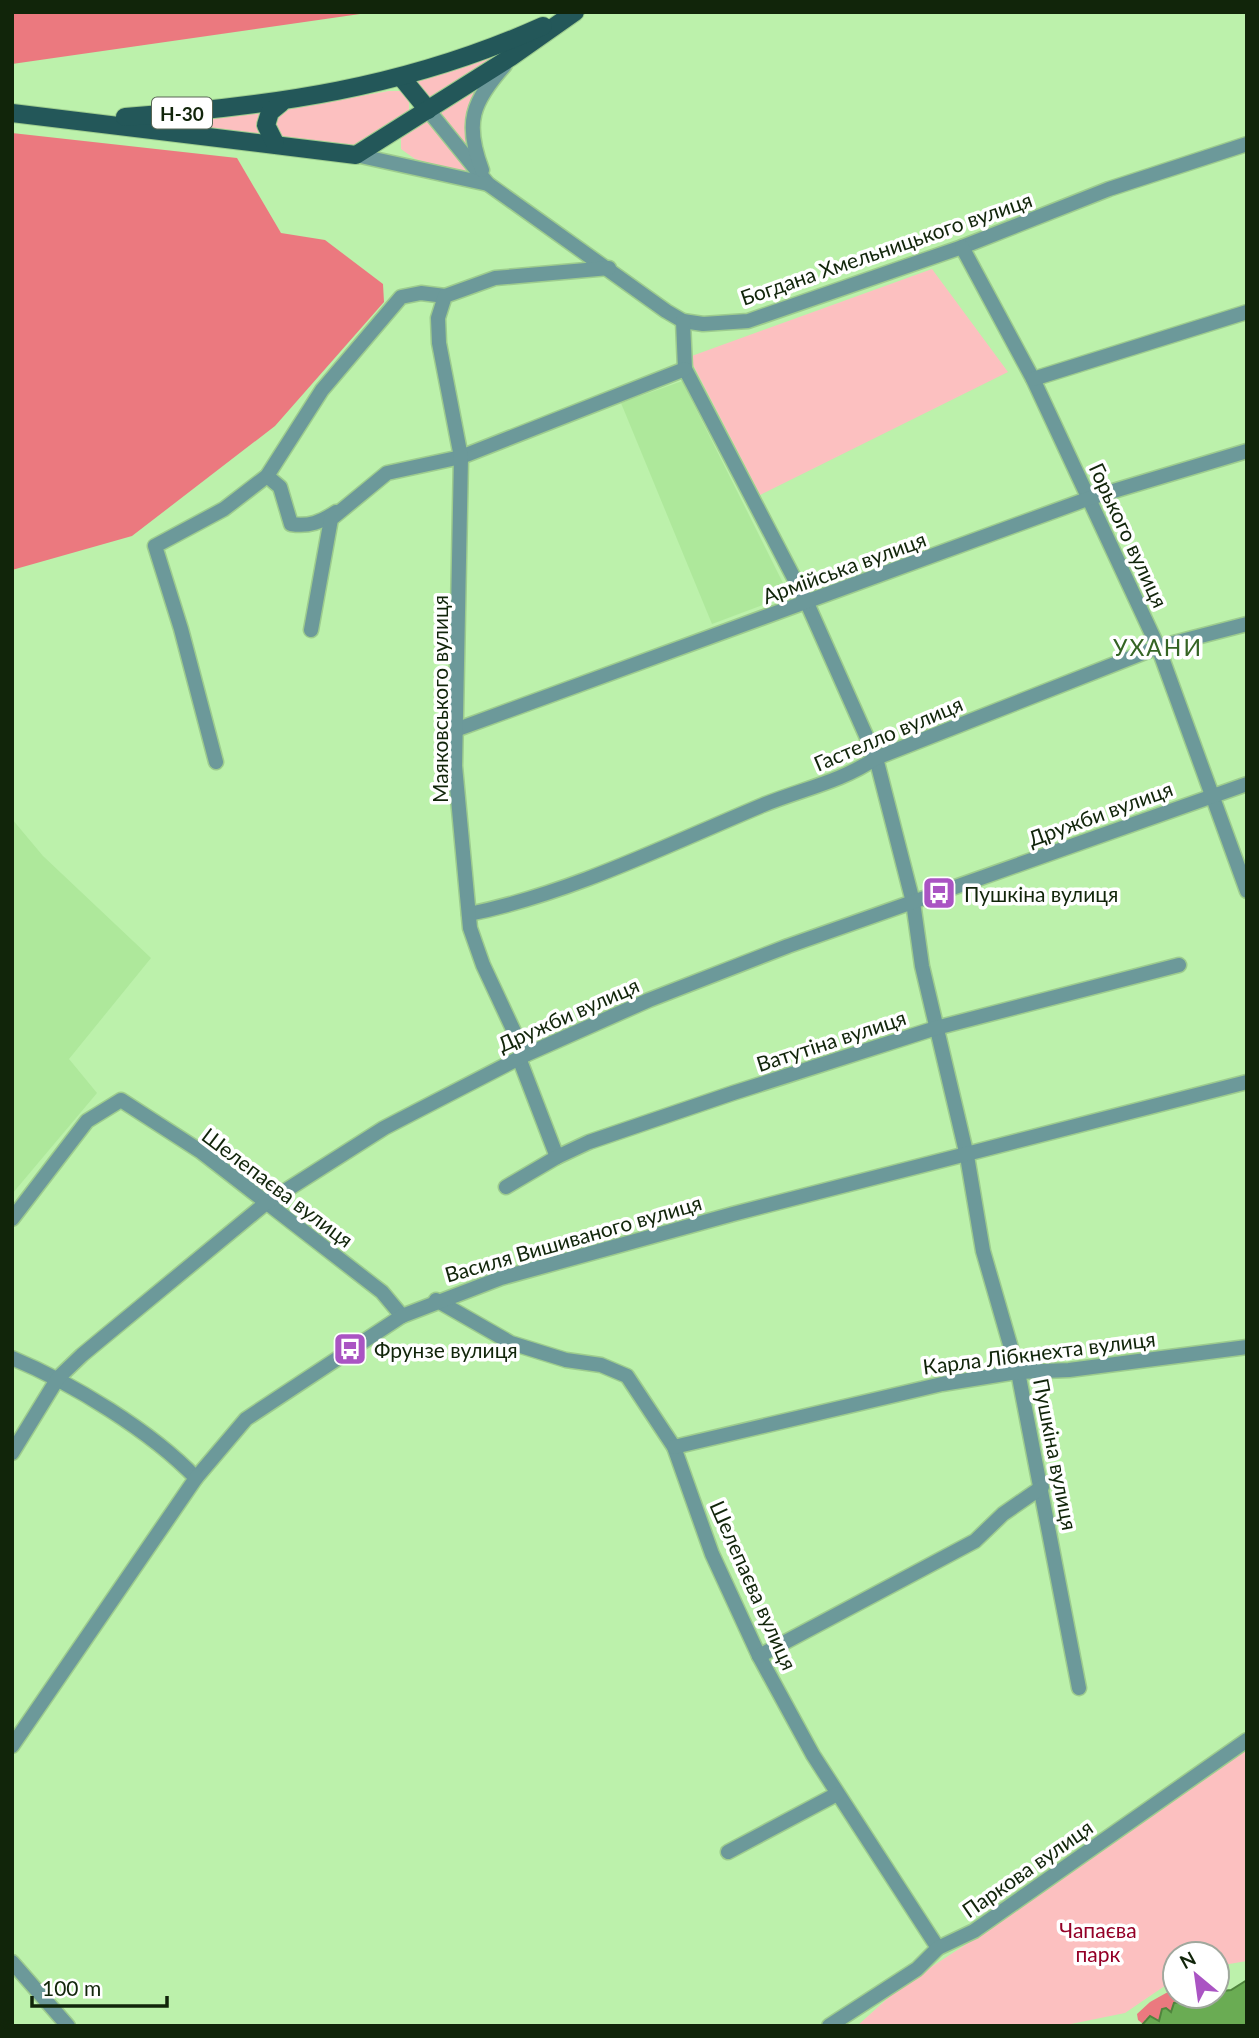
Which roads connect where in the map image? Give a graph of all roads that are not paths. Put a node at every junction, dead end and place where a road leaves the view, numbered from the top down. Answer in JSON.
{"nodes":[{"id":1,"x":574,"y":12,"type":"edge"},
{"id":2,"x":512,"y":57,"type":"junction"},
{"id":3,"x":402,"y":78,"type":"junction"},
{"id":4,"x":281,"y":103,"type":"junction"},
{"id":5,"x":428,"y":110,"type":"junction"},
{"id":6,"x":12,"y":113,"type":"edge"},
{"id":7,"x":83,"y":120,"type":"junction"},
{"id":8,"x":275,"y":143,"type":"junction"},
{"id":9,"x":1247,"y":144,"type":"edge"},
{"id":10,"x":356,"y":155,"type":"junction"},
{"id":11,"x":488,"y":184,"type":"junction"},
{"id":12,"x":962,"y":247,"type":"junction"},
{"id":13,"x":609,"y":268,"type":"junction"},
{"id":14,"x":445,"y":296,"type":"junction"},
{"id":15,"x":1247,"y":312,"type":"edge"},
{"id":16,"x":683,"y":321,"type":"junction"},
{"id":17,"x":685,"y":369,"type":"junction"},
{"id":18,"x":1033,"y":379,"type":"junction"},
{"id":19,"x":1247,"y":451,"type":"edge"},
{"id":20,"x":461,"y":457,"type":"junction"},
{"id":21,"x":267,"y":476,"type":"junction"},
{"id":22,"x":1090,"y":498,"type":"junction"},
{"id":23,"x":348,"y":503,"type":"junction"},
{"id":24,"x":807,"y":603,"type":"junction"},
{"id":25,"x":1247,"y":624,"type":"edge"},
{"id":26,"x":311,"y":630,"type":"dead end"},
{"id":27,"x":1158,"y":647,"type":"junction"},
{"id":28,"x":457,"y":729,"type":"junction"},
{"id":29,"x":876,"y":758,"type":"junction"},
{"id":30,"x":216,"y":762,"type":"dead end"},
{"id":31,"x":1247,"y":784,"type":"edge"},
{"id":32,"x":1213,"y":795,"type":"junction"},
{"id":33,"x":1247,"y":891,"type":"edge"},
{"id":34,"x":913,"y":902,"type":"junction"},
{"id":35,"x":469,"y":914,"type":"junction"},
{"id":36,"x":1179,"y":965,"type":"dead end"},
{"id":37,"x":936,"y":1028,"type":"junction"},
{"id":38,"x":522,"y":1056,"type":"junction"},
{"id":39,"x":1247,"y":1082,"type":"edge"},
{"id":40,"x":967,"y":1156,"type":"junction"},
{"id":41,"x":557,"y":1157,"type":"junction"},
{"id":42,"x":506,"y":1187,"type":"dead end"},
{"id":43,"x":266,"y":1203,"type":"junction"},
{"id":44,"x":12,"y":1219,"type":"edge"},
{"id":45,"x":436,"y":1300,"type":"junction"},
{"id":46,"x":402,"y":1316,"type":"junction"},
{"id":47,"x":1247,"y":1347,"type":"edge"},
{"id":48,"x":12,"y":1358,"type":"edge"},
{"id":49,"x":1018,"y":1372,"type":"junction"},
{"id":50,"x":58,"y":1378,"type":"junction"},
{"id":51,"x":674,"y":1447,"type":"junction"},
{"id":52,"x":12,"y":1453,"type":"edge"},
{"id":53,"x":196,"y":1478,"type":"junction"},
{"id":54,"x":1042,"y":1488,"type":"junction"},
{"id":55,"x":759,"y":1656,"type":"junction"},
{"id":56,"x":1079,"y":1688,"type":"dead end"},
{"id":57,"x":1247,"y":1740,"type":"edge"},
{"id":58,"x":12,"y":1746,"type":"edge"},
{"id":59,"x":836,"y":1794,"type":"junction"},
{"id":60,"x":728,"y":1852,"type":"dead end"},
{"id":61,"x":938,"y":1948,"type":"junction"},
{"id":62,"x":12,"y":1962,"type":"edge"},
{"id":63,"x":68,"y":2026,"type":"edge"},
{"id":64,"x":829,"y":2026,"type":"edge"}],
"edges":[{"from":1,"to":2,"type":"main road","number":"Н-30"},
{"from":1,"to":3,"type":"main road","number":"Н-30"},
{"from":2,"to":5,"type":"main road","number":"Н-30"},
{"from":2,"to":11,"type":"street"},
{"from":3,"to":4,"type":"main road","number":"Н-30"},
{"from":3,"to":5,"type":"main road"},
{"from":4,"to":7,"type":"main road","number":"Н-30"},
{"from":4,"to":8,"type":"main road"},
{"from":5,"to":10,"type":"main road","number":"Н-30"},
{"from":5,"to":11,"type":"street"},
{"from":6,"to":7,"type":"main road","number":"Н-30"},
{"from":7,"to":8,"type":"main road","number":"Н-30"},
{"from":8,"to":10,"type":"main road","number":"Н-30"},
{"from":9,"to":12,"type":"street","name":"Богдана Хмельницького вулиця"},
{"from":10,"to":11,"type":"street"},
{"from":11,"to":13,"type":"street"},
{"from":12,"to":16,"type":"street","name":"Богдана Хмельницького вулиця"},
{"from":12,"to":18,"type":"street","name":"Горького вулиця"},
{"from":13,"to":14,"type":"street"},
{"from":13,"to":16,"type":"street"},
{"from":14,"to":20,"type":"street","name":"Маяковського вулиця"},
{"from":14,"to":21,"type":"street"},
{"from":15,"to":18,"type":"street"},
{"from":16,"to":17,"type":"street","name":"Пушкіна вулиця"},
{"from":17,"to":20,"type":"street"},
{"from":17,"to":24,"type":"street","name":"Пушкіна вулиця"},
{"from":18,"to":22,"type":"street","name":"Горького вулиця"},
{"from":19,"to":22,"type":"street","name":"Армійська вулиця"},
{"from":20,"to":23,"type":"street"},
{"from":20,"to":28,"type":"street","name":"Маяковського вулиця"},
{"from":21,"to":23,"type":"street"},
{"from":21,"to":30,"type":"street"},
{"from":22,"to":24,"type":"street","name":"Армійська вулиця"},
{"from":22,"to":27,"type":"street","name":"Горького вулиця"},
{"from":23,"to":26,"type":"street"},
{"from":24,"to":28,"type":"street","name":"Армійська вулиця"},
{"from":24,"to":29,"type":"street","name":"Пушкіна вулиця"},
{"from":25,"to":27,"type":"street","name":"Гастелло вулиця"},
{"from":27,"to":29,"type":"street","name":"Гастелло вулиця"},
{"from":27,"to":32,"type":"street","name":"Горького вулиця"},
{"from":28,"to":35,"type":"street","name":"Маяковського вулиця"},
{"from":29,"to":34,"type":"street","name":"Пушкіна вулиця"},
{"from":29,"to":35,"type":"street","name":"Гастелло вулиця"},
{"from":31,"to":32,"type":"street","name":"Дружби вулиця"},
{"from":32,"to":33,"type":"street","name":"Горького вулиця"},
{"from":32,"to":34,"type":"street","name":"Дружби вулиця"},
{"from":34,"to":37,"type":"street","name":"Пушкіна вулиця"},
{"from":34,"to":38,"type":"street","name":"Дружби вулиця"},
{"from":35,"to":38,"type":"street","name":"Маяковського вулиця"},
{"from":36,"to":37,"type":"street","name":"Ватутіна вулиця"},
{"from":37,"to":40,"type":"street","name":"Пушкіна вулиця"},
{"from":37,"to":41,"type":"street","name":"Ватутіна вулиця"},
{"from":38,"to":41,"type":"street","name":"Маяковського вулиця"},
{"from":38,"to":43,"type":"street","name":"Дружби вулиця"},
{"from":39,"to":40,"type":"street","name":"Василя Вишиваного вулиця"},
{"from":40,"to":45,"type":"street","name":"Василя Вишиваного вулиця"},
{"from":40,"to":49,"type":"street","name":"Пушкіна вулиця"},
{"from":41,"to":42,"type":"street","name":"Ватутіна вулиця"},
{"from":43,"to":44,"type":"street","name":"Шелепаєва вулиця"},
{"from":43,"to":46,"type":"street","name":"Шелепаєва вулиця"},
{"from":43,"to":50,"type":"street","name":"Дружби вулиця"},
{"from":45,"to":46,"type":"street","name":"Василя Вишиваного вулиця"},
{"from":45,"to":51,"type":"street","name":"Шелепаєва вулиця"},
{"from":46,"to":53,"type":"street","name":"Василя Вишиваного вулиця"},
{"from":47,"to":49,"type":"street","name":"Карла Лібкнехта вулиця"},
{"from":48,"to":50,"type":"street"},
{"from":49,"to":51,"type":"street","name":"Карла Лібкнехта вулиця"},
{"from":49,"to":54,"type":"street","name":"Пушкіна вулиця"},
{"from":50,"to":52,"type":"street","name":"Дружби вулиця"},
{"from":50,"to":53,"type":"street"},
{"from":51,"to":55,"type":"street","name":"Шелепаєва вулиця"},
{"from":53,"to":58,"type":"street","name":"Василя Вишиваного вулиця"},
{"from":54,"to":55,"type":"street"},
{"from":54,"to":56,"type":"street","name":"Пушкіна вулиця"},
{"from":55,"to":59,"type":"street","name":"Шелепаєва вулиця"},
{"from":57,"to":61,"type":"street","name":"Паркова вулиця"},
{"from":59,"to":60,"type":"street"},
{"from":59,"to":61,"type":"street","name":"Шелепаєва вулиця"},
{"from":61,"to":64,"type":"street","name":"Паркова вулиця"},
{"from":62,"to":63,"type":"street"}]}
